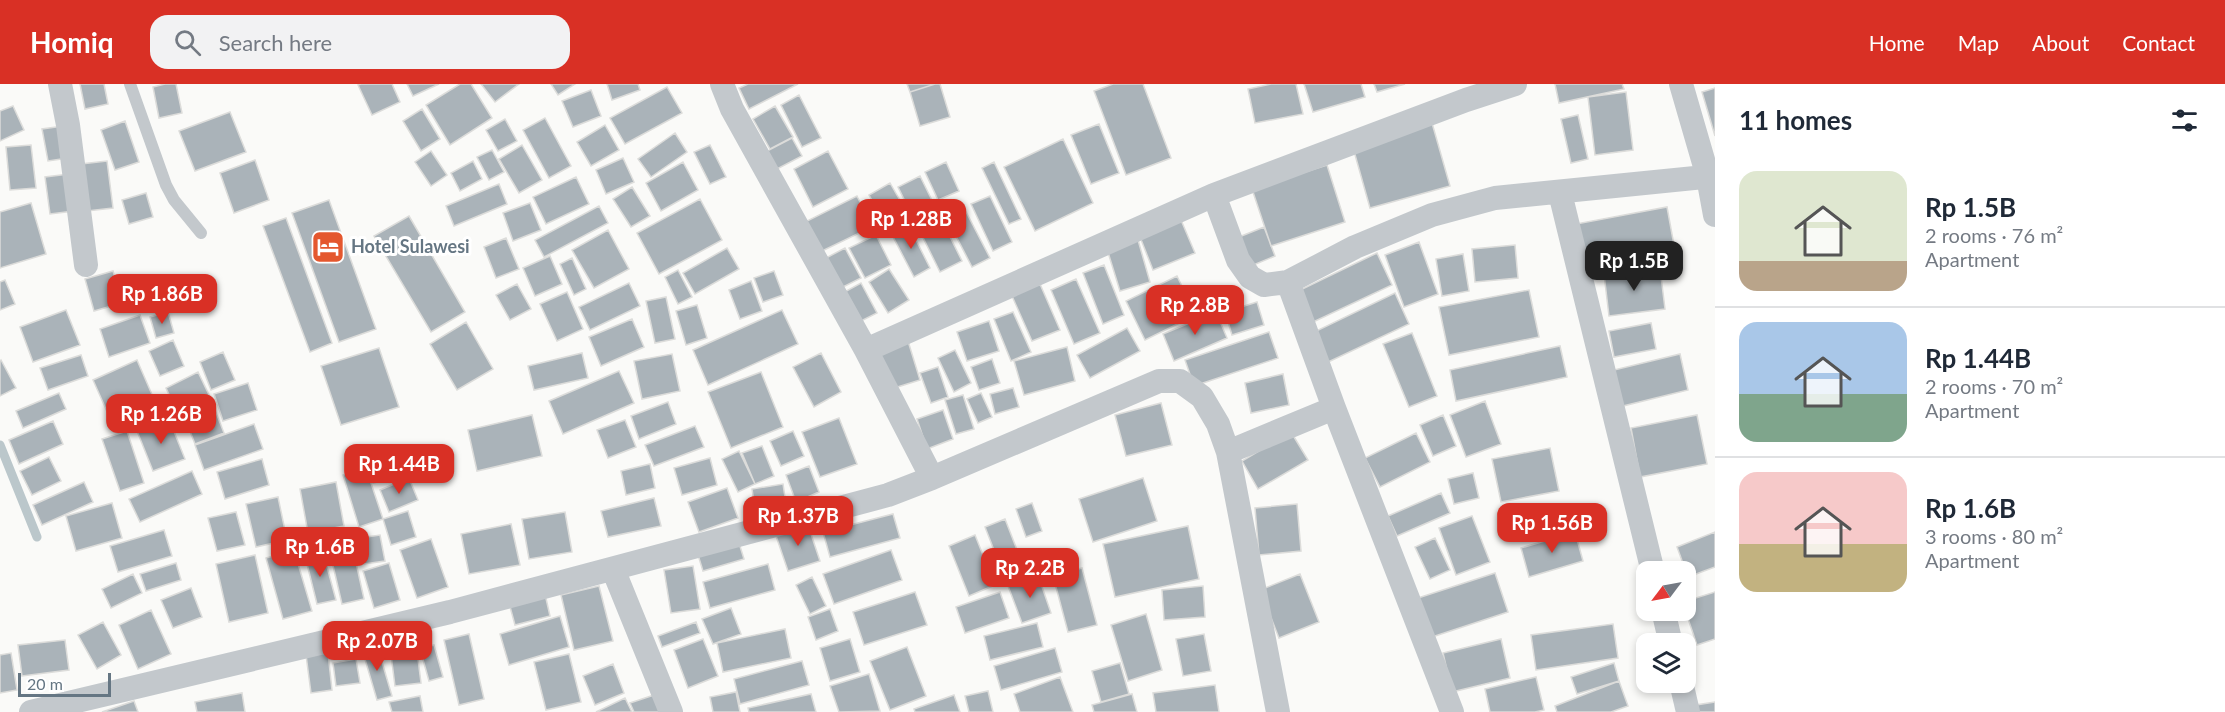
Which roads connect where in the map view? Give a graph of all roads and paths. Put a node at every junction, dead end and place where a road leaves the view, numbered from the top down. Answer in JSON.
{"nodes":[{"id":1,"x":60,"y":84,"type":"edge"},
{"id":2,"x":130,"y":84,"type":"edge"},
{"id":3,"x":722,"y":84,"type":"edge"},
{"id":4,"x":1515,"y":84,"type":"edge"},
{"id":5,"x":1681,"y":84,"type":"edge"},
{"id":6,"x":1463,"y":92,"type":"edge"},
{"id":7,"x":1711,"y":177,"type":"edge"},
{"id":8,"x":1560,"y":193,"type":"junction"},
{"id":9,"x":1214,"y":195,"type":"junction"},
{"id":10,"x":1715,"y":215,"type":"edge"},
{"id":11,"x":201,"y":233,"type":"dead end"},
{"id":12,"x":86,"y":265,"type":"dead end"},
{"id":13,"x":1288,"y":282,"type":"junction"},
{"id":14,"x":866,"y":350,"type":"junction"},
{"id":15,"x":1334,"y":408,"type":"junction"},
{"id":16,"x":1228,"y":452,"type":"junction"},
{"id":17,"x":932,"y":478,"type":"junction"},
{"id":18,"x":1650,"y":561,"type":"edge"},
{"id":19,"x":613,"y":569,"type":"junction"},
{"id":20,"x":1684,"y":693,"type":"edge"},
{"id":21,"x":31,"y":712,"type":"edge"},
{"id":22,"x":671,"y":712,"type":"edge"},
{"id":23,"x":1278,"y":712,"type":"edge"},
{"id":24,"x":1452,"y":712,"type":"edge"},
{"id":25,"x":1688,"y":712,"type":"edge"}],
"edges":[{"from":1,"to":12,"type":"street"},
{"from":2,"to":11,"type":"lane"},
{"from":3,"to":14,"type":"street"},
{"from":4,"to":6,"type":"street"},
{"from":5,"to":7,"type":"street"},
{"from":6,"to":9,"type":"street"},
{"from":7,"to":8,"type":"street"},
{"from":7,"to":10,"type":"street"},
{"from":8,"to":13,"type":"street"},
{"from":8,"to":18,"type":"street"},
{"from":9,"to":13,"type":"street"},
{"from":9,"to":14,"type":"street"},
{"from":13,"to":15,"type":"street"},
{"from":14,"to":17,"type":"street"},
{"from":15,"to":16,"type":"street"},
{"from":15,"to":24,"type":"street"},
{"from":16,"to":17,"type":"street"},
{"from":16,"to":23,"type":"street"},
{"from":17,"to":19,"type":"street"},
{"from":19,"to":21,"type":"street"},
{"from":19,"to":22,"type":"street"},
{"from":20,"to":25,"type":"street"}]}
